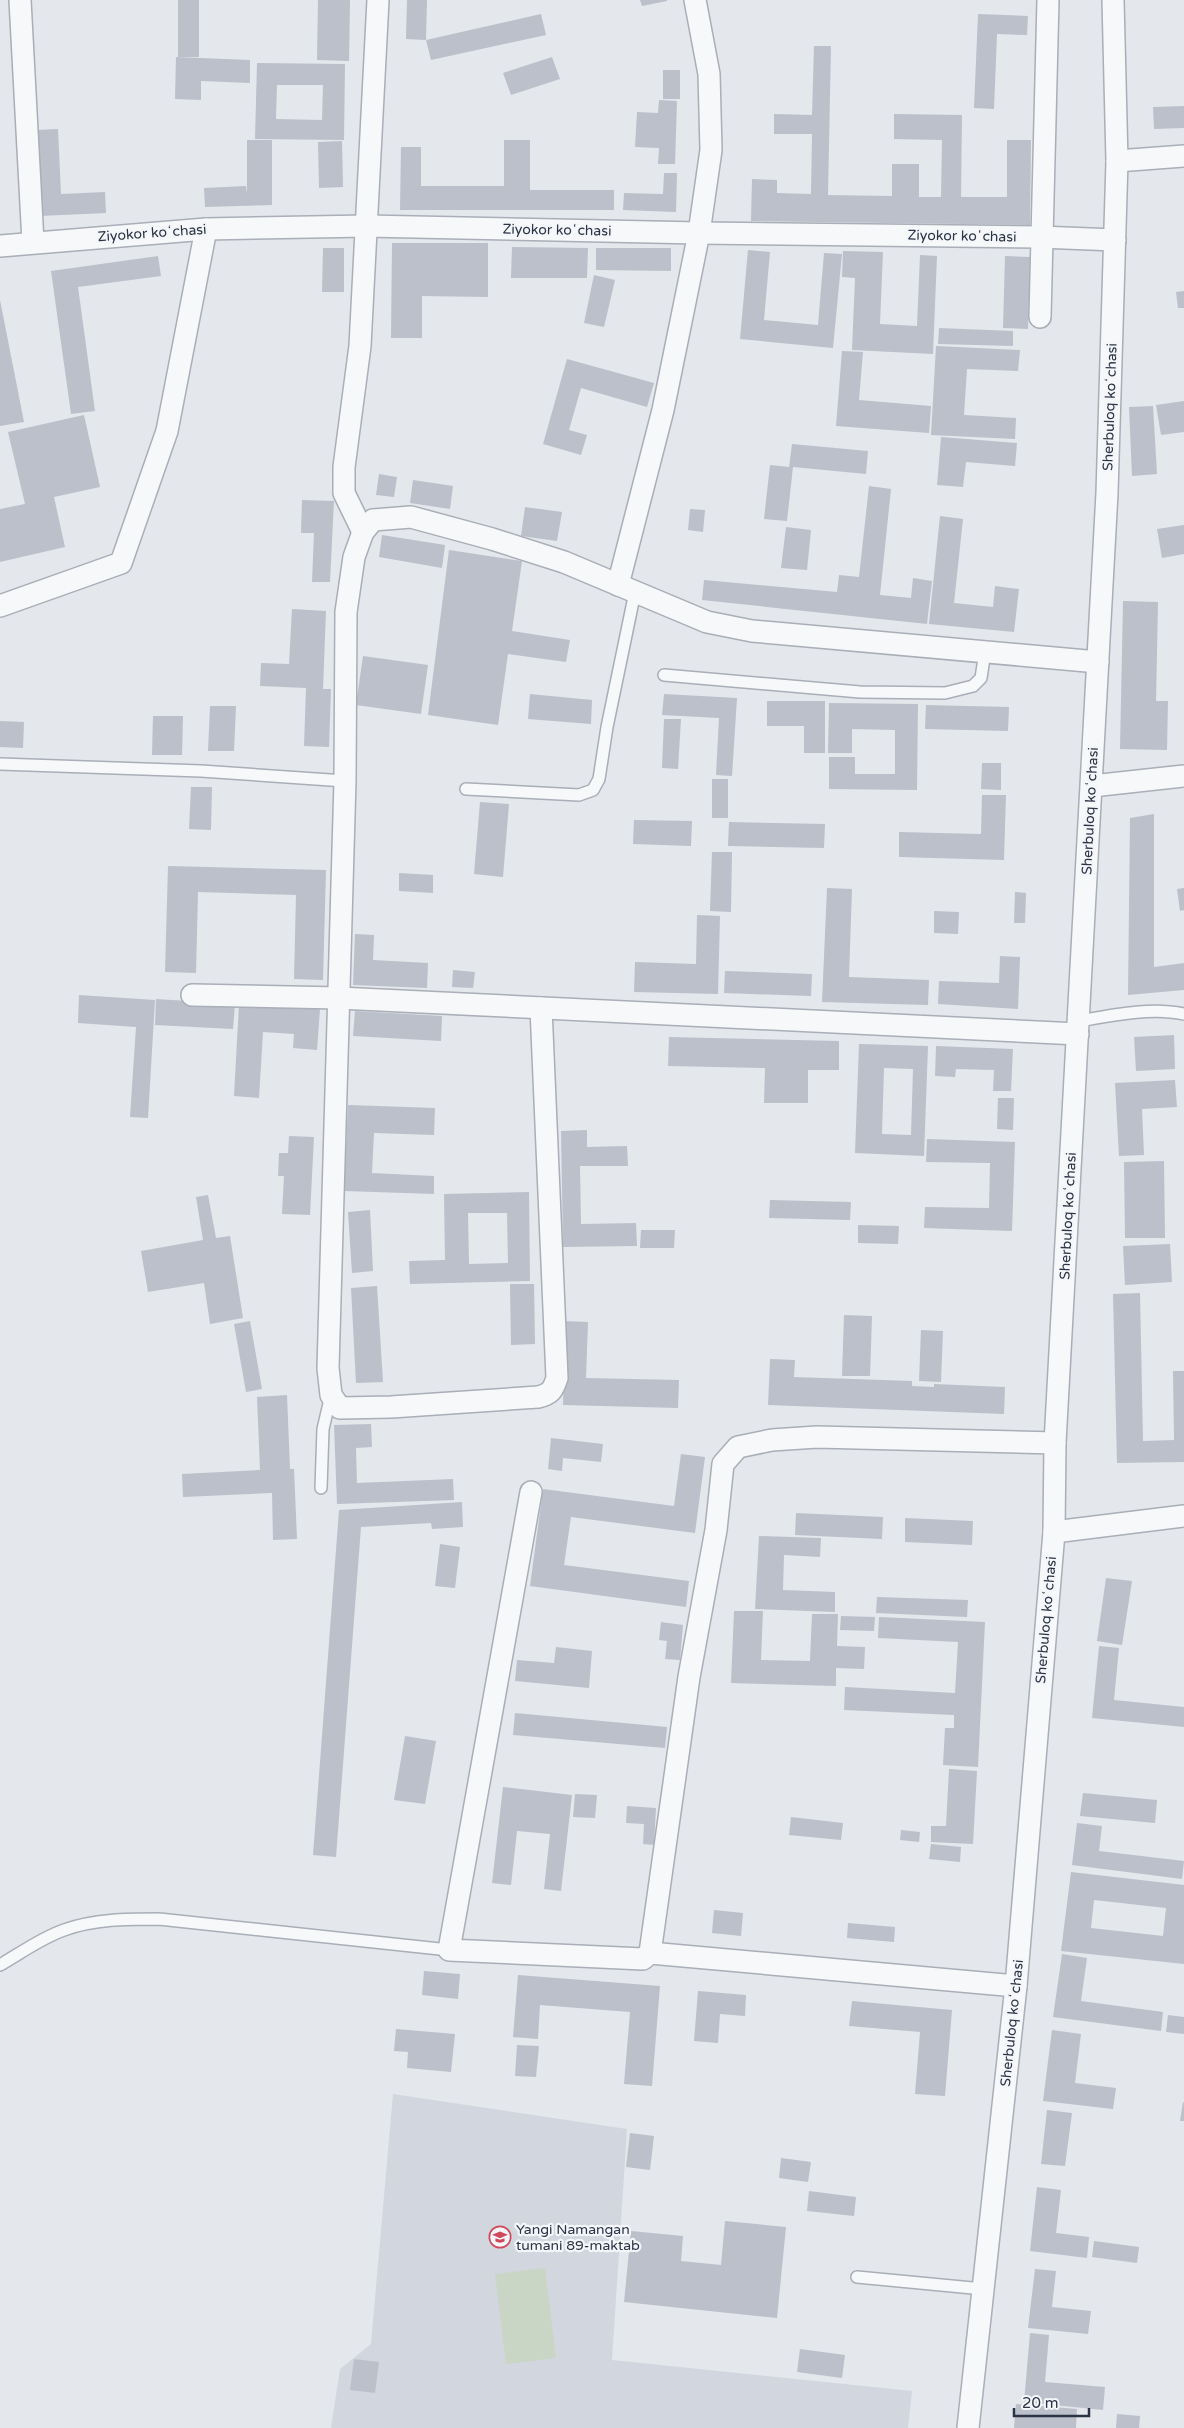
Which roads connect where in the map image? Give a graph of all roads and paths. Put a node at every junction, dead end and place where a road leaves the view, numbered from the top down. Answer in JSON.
{"nodes":[{"id":1,"x":20,"y":0,"type":"edge"},
{"id":2,"x":378,"y":0,"type":"edge"},
{"id":3,"x":695,"y":0,"type":"edge"},
{"id":4,"x":1048,"y":0,"type":"edge"},
{"id":5,"x":1113,"y":0,"type":"edge"},
{"id":6,"x":1184,"y":156,"type":"edge"},
{"id":7,"x":1117,"y":161,"type":"junction"},
{"id":8,"x":367,"y":226,"type":"junction"},
{"id":9,"x":206,"y":229,"type":"junction"},
{"id":10,"x":699,"y":233,"type":"junction"},
{"id":11,"x":1040,"y":237,"type":"junction"},
{"id":12,"x":1115,"y":240,"type":"junction"},
{"id":13,"x":33,"y":242,"type":"junction"},
{"id":14,"x":0,"y":246,"type":"edge"},
{"id":15,"x":1040,"y":317,"type":"dead end"},
{"id":16,"x":363,"y":532,"type":"junction"},
{"id":17,"x":626,"y":588,"type":"junction"},
{"id":18,"x":0,"y":606,"type":"edge"},
{"id":19,"x":985,"y":652,"type":"junction"},
{"id":20,"x":1098,"y":662,"type":"junction"},
{"id":21,"x":664,"y":676,"type":"dead end"},
{"id":22,"x":0,"y":764,"type":"edge"},
{"id":23,"x":1184,"y":776,"type":"edge"},
{"id":24,"x":345,"y":781,"type":"junction"},
{"id":25,"x":1092,"y":786,"type":"junction"},
{"id":26,"x":466,"y":788,"type":"dead end"},
{"id":27,"x":192,"y":995,"type":"dead end"},
{"id":28,"x":339,"y":998,"type":"junction"},
{"id":29,"x":540,"y":1008,"type":"junction"},
{"id":30,"x":1184,"y":1014,"type":"edge"},
{"id":31,"x":1079,"y":1028,"type":"junction"},
{"id":32,"x":331,"y":1395,"type":"junction"},
{"id":33,"x":1055,"y":1443,"type":"junction"},
{"id":34,"x":321,"y":1488,"type":"dead end"},
{"id":35,"x":531,"y":1492,"type":"dead end"},
{"id":36,"x":1184,"y":1516,"type":"edge"},
{"id":37,"x":1054,"y":1532,"type":"junction"},
{"id":38,"x":449,"y":1950,"type":"junction"},
{"id":39,"x":650,"y":1954,"type":"junction"},
{"id":40,"x":0,"y":1965,"type":"edge"},
{"id":41,"x":1016,"y":1986,"type":"junction"},
{"id":42,"x":857,"y":2277,"type":"dead end"},
{"id":43,"x":983,"y":2289,"type":"junction"},
{"id":44,"x":968,"y":2428,"type":"edge"}],
"edges":[{"from":1,"to":13,"type":"street"},
{"from":2,"to":8,"type":"street"},
{"from":3,"to":10,"type":"street"},
{"from":4,"to":11,"type":"street"},
{"from":5,"to":7,"type":"street","name":"Sherbuloq koʻchasi"},
{"from":6,"to":7,"type":"street"},
{"from":7,"to":12,"type":"street","name":"Sherbuloq koʻchasi"},
{"from":8,"to":9,"type":"street","name":"Ziyokor koʻchasi"},
{"from":8,"to":10,"type":"street","name":"Ziyokor koʻchasi"},
{"from":8,"to":16,"type":"street"},
{"from":9,"to":13,"type":"street","name":"Ziyokor koʻchasi"},
{"from":9,"to":18,"type":"street"},
{"from":10,"to":11,"type":"street","name":"Ziyokor koʻchasi"},
{"from":10,"to":17,"type":"street"},
{"from":11,"to":12,"type":"street","name":"Ziyokor koʻchasi"},
{"from":11,"to":15,"type":"street"},
{"from":12,"to":20,"type":"street","name":"Sherbuloq koʻchasi"},
{"from":13,"to":14,"type":"street","name":"Ziyokor koʻchasi"},
{"from":16,"to":17,"type":"street"},
{"from":16,"to":24,"type":"street"},
{"from":17,"to":19,"type":"street"},
{"from":17,"to":26,"type":"lane"},
{"from":19,"to":20,"type":"street"},
{"from":19,"to":21,"type":"lane"},
{"from":20,"to":25,"type":"street","name":"Sherbuloq koʻchasi"},
{"from":22,"to":24,"type":"lane"},
{"from":23,"to":25,"type":"street"},
{"from":24,"to":28,"type":"street"},
{"from":25,"to":31,"type":"street","name":"Sherbuloq koʻchasi"},
{"from":27,"to":28,"type":"street"},
{"from":28,"to":29,"type":"street"},
{"from":28,"to":32,"type":"street"},
{"from":29,"to":31,"type":"street"},
{"from":29,"to":32,"type":"street"},
{"from":30,"to":31,"type":"lane"},
{"from":31,"to":33,"type":"street","name":"Sherbuloq koʻchasi"},
{"from":32,"to":34,"type":"lane"},
{"from":33,"to":37,"type":"street","name":"Sherbuloq koʻchasi"},
{"from":33,"to":39,"type":"street"},
{"from":35,"to":38,"type":"street"},
{"from":36,"to":37,"type":"street"},
{"from":37,"to":41,"type":"street","name":"Sherbuloq koʻchasi"},
{"from":38,"to":39,"type":"street"},
{"from":38,"to":40,"type":"lane"},
{"from":39,"to":41,"type":"street"},
{"from":41,"to":43,"type":"street","name":"Sherbuloq koʻchasi"},
{"from":42,"to":43,"type":"lane"},
{"from":43,"to":44,"type":"street","name":"Sherbuloq koʻchasi"}]}
